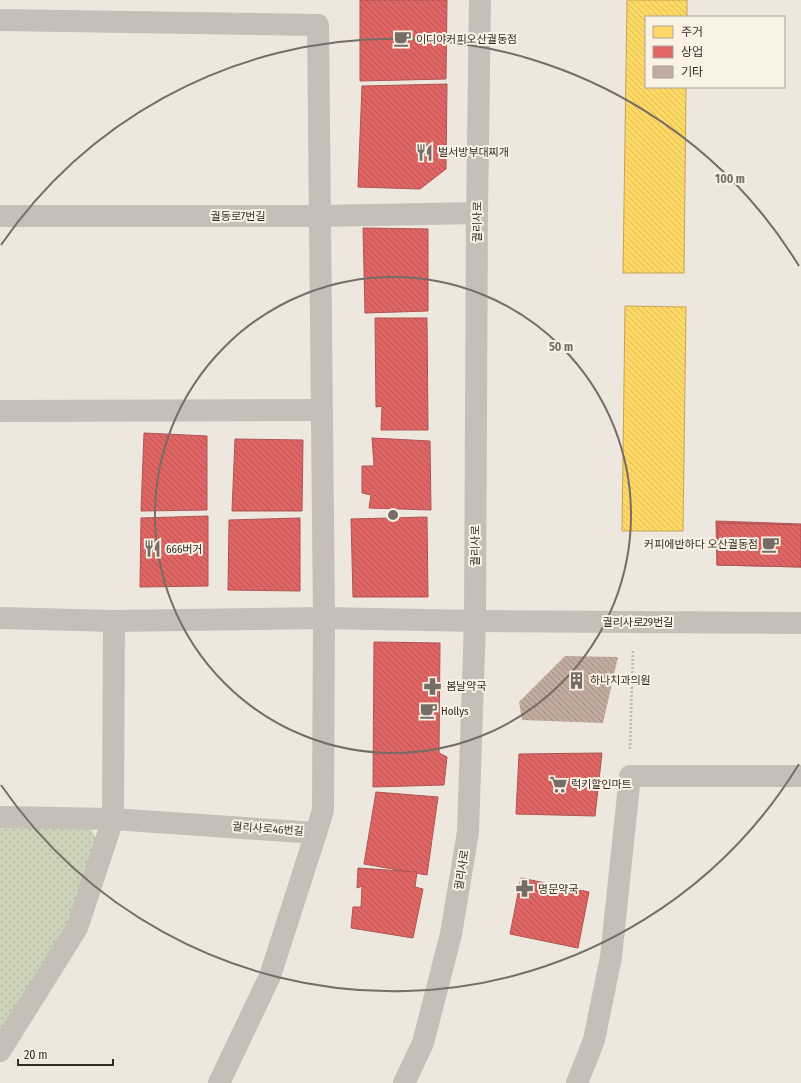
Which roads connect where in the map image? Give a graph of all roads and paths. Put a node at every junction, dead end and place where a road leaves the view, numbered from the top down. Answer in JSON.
{"nodes":[{"id":1,"x":480,"y":0,"type":"edge"},
{"id":2,"x":0,"y":20,"type":"edge"},
{"id":3,"x":477,"y":213,"type":"junction"},
{"id":4,"x":0,"y":216,"type":"edge"},
{"id":5,"x":320,"y":216,"type":"junction"},
{"id":6,"x":322,"y":410,"type":"junction"},
{"id":7,"x":0,"y":411,"type":"edge"},
{"id":8,"x":0,"y":618,"type":"edge"},
{"id":9,"x":324,"y":618,"type":"junction"},
{"id":10,"x":114,"y":621,"type":"junction"},
{"id":11,"x":475,"y":621,"type":"junction"},
{"id":12,"x":634,"y":622,"type":"junction"},
{"id":13,"x":801,"y":623,"type":"edge"},
{"id":14,"x":630,"y":776,"type":"junction"},
{"id":15,"x":801,"y":776,"type":"edge"},
{"id":16,"x":0,"y":817,"type":"edge"},
{"id":17,"x":113,"y":818,"type":"junction"},
{"id":18,"x":316,"y":833,"type":"junction"},
{"id":19,"x":0,"y":1051,"type":"edge"},
{"id":20,"x":219,"y":1083,"type":"edge"},
{"id":21,"x":404,"y":1083,"type":"edge"},
{"id":22,"x":577,"y":1083,"type":"edge"}],
"edges":[{"from":1,"to":3,"type":"street","name":"궐리사로"},
{"from":2,"to":5,"type":"street"},
{"from":3,"to":5,"type":"street","name":"궐동로7번길"},
{"from":3,"to":11,"type":"street","name":"궐리사로"},
{"from":4,"to":5,"type":"street","name":"궐동로7번길"},
{"from":5,"to":6,"type":"street"},
{"from":6,"to":7,"type":"street"},
{"from":6,"to":9,"type":"street"},
{"from":8,"to":10,"type":"street","name":"궐리사로29번길"},
{"from":9,"to":10,"type":"street","name":"궐리사로29번길"},
{"from":9,"to":11,"type":"street","name":"궐리사로29번길"},
{"from":9,"to":18,"type":"street"},
{"from":10,"to":17,"type":"street"},
{"from":11,"to":12,"type":"street","name":"궐리사로29번길"},
{"from":11,"to":21,"type":"street","name":"궐리사로"},
{"from":12,"to":13,"type":"street","name":"궐리사로29번길"},
{"from":12,"to":14,"type":"path"},
{"from":14,"to":15,"type":"street"},
{"from":14,"to":22,"type":"street"},
{"from":16,"to":17,"type":"street","name":"궐리사로46번길"},
{"from":17,"to":18,"type":"street","name":"궐리사로46번길"},
{"from":17,"to":19,"type":"street"},
{"from":18,"to":20,"type":"street","name":"궐리사로46번길"}]}
